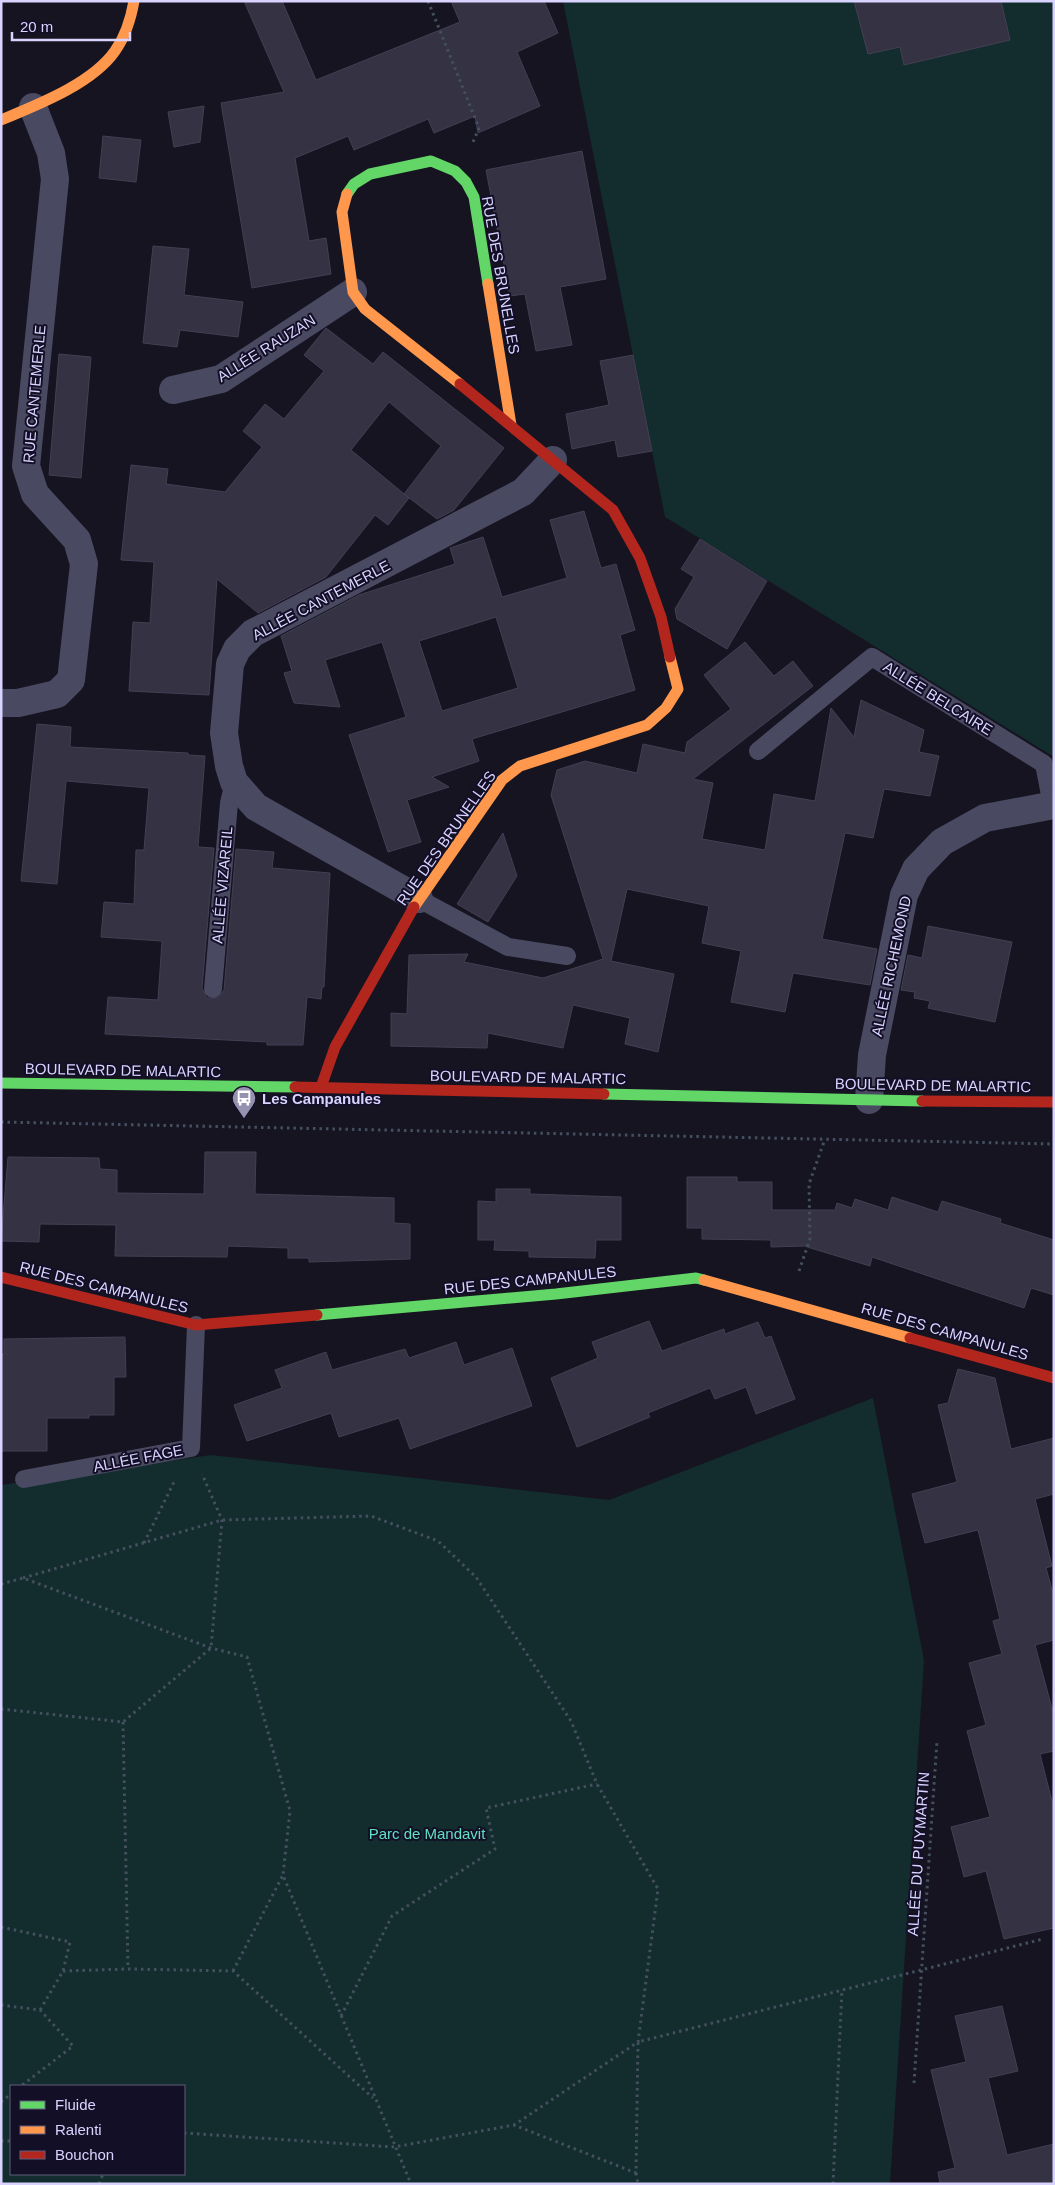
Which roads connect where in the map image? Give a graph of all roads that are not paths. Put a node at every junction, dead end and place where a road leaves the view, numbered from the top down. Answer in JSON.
{"nodes":[{"id":1,"x":134,"y":1,"type":"edge"},
{"id":2,"x":33,"y":106,"type":"junction"},
{"id":3,"x":1,"y":120,"type":"edge"},
{"id":4,"x":353,"y":292,"type":"junction"},
{"id":5,"x":174,"y":390,"type":"dead end"},
{"id":6,"x":511,"y":425,"type":"junction"},
{"id":7,"x":553,"y":460,"type":"junction"},
{"id":8,"x":1,"y":703,"type":"edge"},
{"id":9,"x":758,"y":751,"type":"dead end"},
{"id":10,"x":234,"y":782,"type":"junction"},
{"id":11,"x":1053,"y":805,"type":"edge"},
{"id":12,"x":419,"y":899,"type":"junction"},
{"id":13,"x":567,"y":956,"type":"dead end"},
{"id":14,"x":213,"y":989,"type":"dead end"},
{"id":15,"x":1,"y":1083,"type":"edge"},
{"id":16,"x":321,"y":1087,"type":"junction"},
{"id":17,"x":869,"y":1100,"type":"junction"},
{"id":18,"x":1054,"y":1102,"type":"edge"},
{"id":19,"x":1,"y":1277,"type":"edge"},
{"id":20,"x":196,"y":1326,"type":"junction"},
{"id":21,"x":1054,"y":1378,"type":"edge"},
{"id":22,"x":24,"y":1479,"type":"dead end"}],
"edges":[{"from":1,"to":2,"type":"street"},
{"from":2,"to":3,"type":"street"},
{"from":2,"to":8,"type":"street","name":"RUE CANTEMERLE"},
{"from":4,"to":5,"type":"street","name":"ALLÉE RAUZAN"},
{"from":4,"to":6,"type":"street","name":"RUE DES BRUNELLES"},
{"from":4,"to":6,"type":"street","name":"RUE DES BRUNELLES"},
{"from":6,"to":7,"type":"street","name":"RUE DES BRUNELLES"},
{"from":7,"to":10,"type":"street","name":"ALLÉE CANTEMERLE"},
{"from":7,"to":12,"type":"street","name":"RUE DES BRUNELLES"},
{"from":9,"to":11,"type":"lane","name":"ALLÉE BELCAIRE"},
{"from":10,"to":12,"type":"street","name":"ALLÉE CANTEMERLE"},
{"from":10,"to":14,"type":"lane","name":"ALLÉE VIZAREIL"},
{"from":11,"to":17,"type":"street","name":"ALLÉE RICHEMOND"},
{"from":12,"to":13,"type":"lane"},
{"from":12,"to":16,"type":"street","name":"RUE DES BRUNELLES"},
{"from":15,"to":16,"type":"street","name":"BOULEVARD DE MALARTIC"},
{"from":16,"to":17,"type":"street","name":"BOULEVARD DE MALARTIC"},
{"from":17,"to":18,"type":"street","name":"BOULEVARD DE MALARTIC"},
{"from":19,"to":20,"type":"street","name":"RUE DES CAMPANULES"},
{"from":20,"to":21,"type":"street","name":"RUE DES CAMPANULES"},
{"from":20,"to":22,"type":"lane","name":"ALLÉE FAGE"}]}
